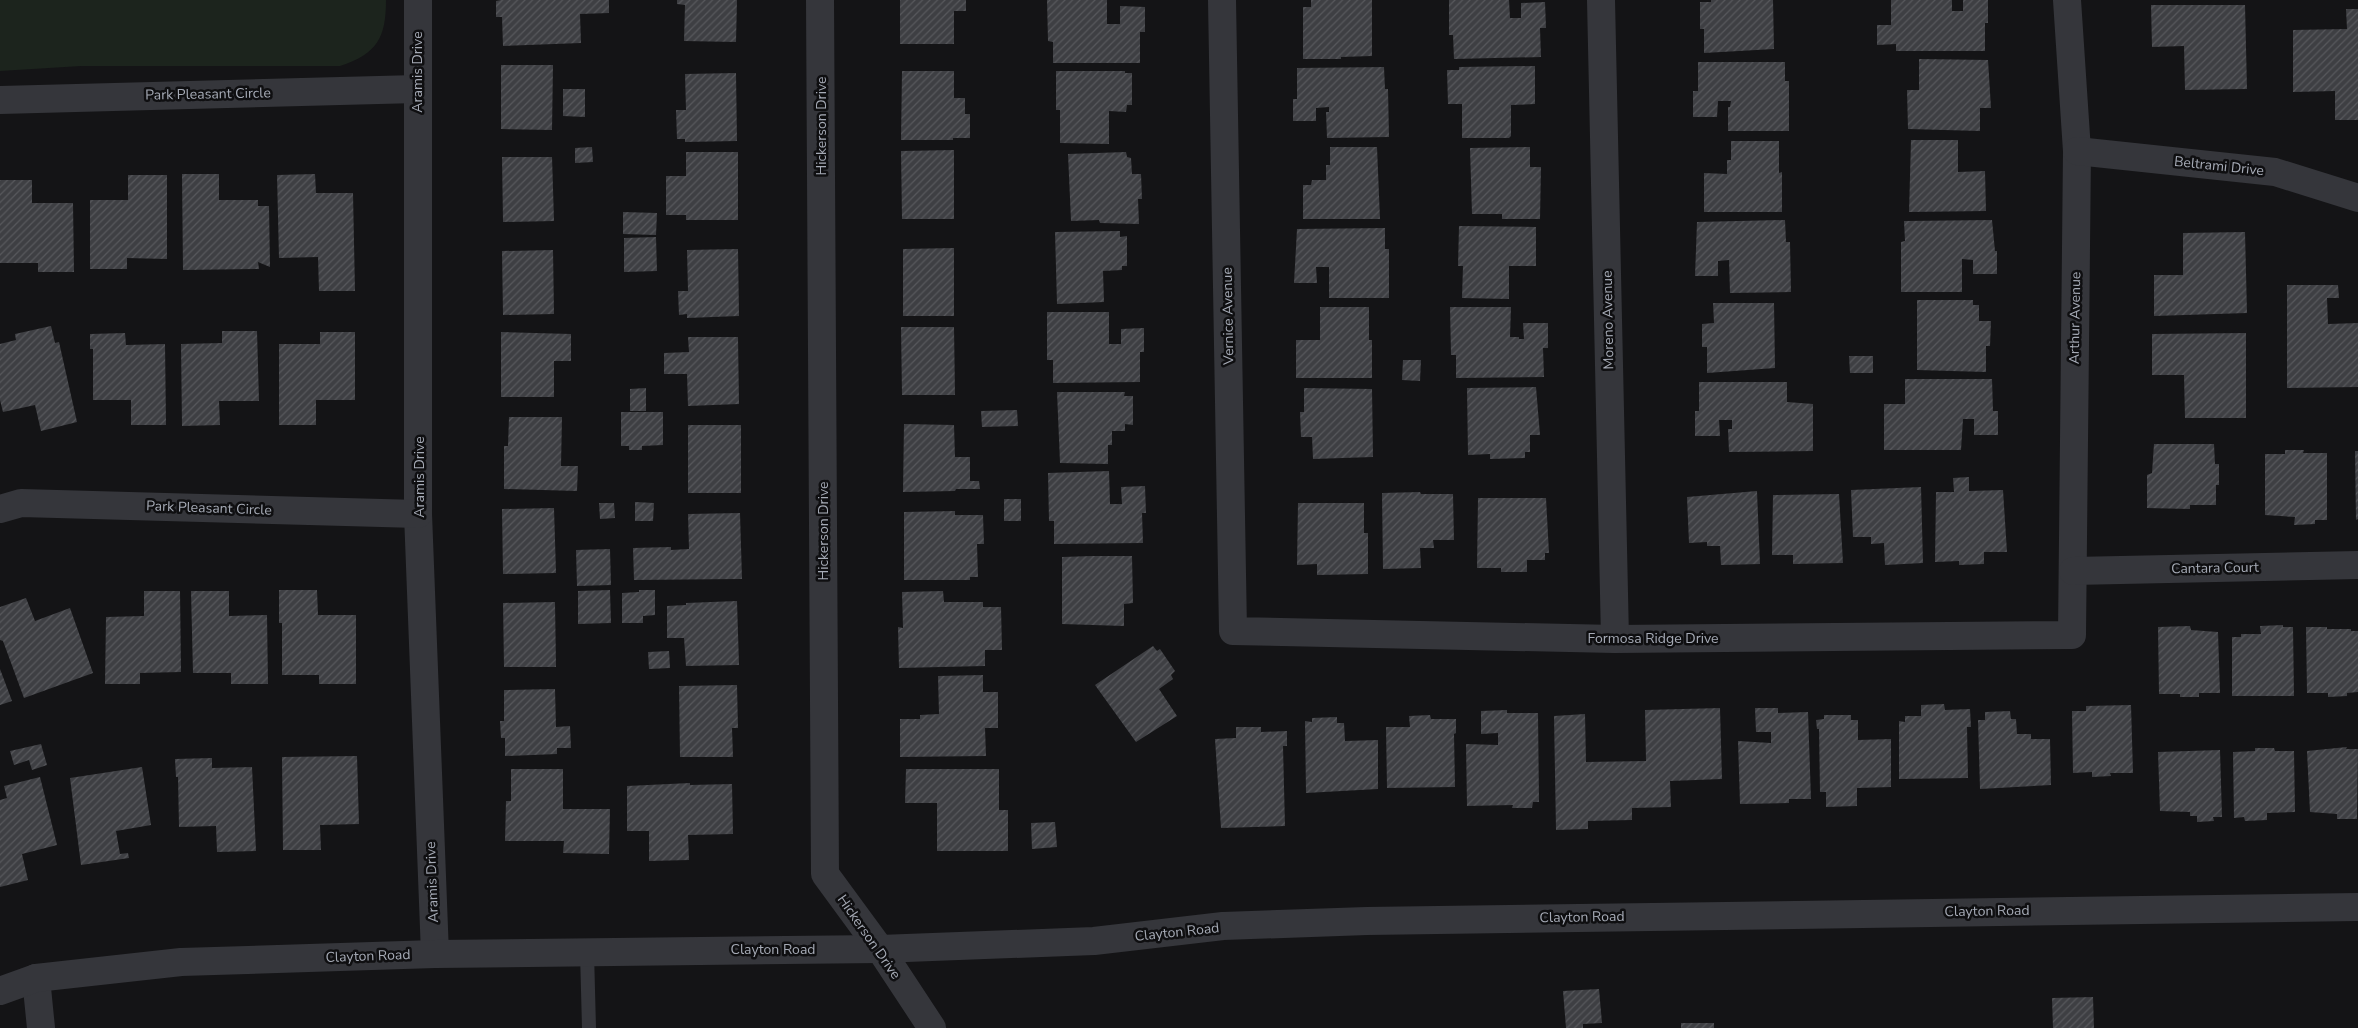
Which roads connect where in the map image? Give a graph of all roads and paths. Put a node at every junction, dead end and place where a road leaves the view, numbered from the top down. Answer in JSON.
{"nodes":[{"id":1,"x":418,"y":0,"type":"edge"},
{"id":2,"x":820,"y":0,"type":"edge"},
{"id":3,"x":1222,"y":0,"type":"edge"},
{"id":4,"x":1601,"y":0,"type":"edge"},
{"id":5,"x":2067,"y":0,"type":"edge"},
{"id":6,"x":417,"y":89,"type":"junction"},
{"id":7,"x":0,"y":100,"type":"edge"},
{"id":8,"x":2077,"y":151,"type":"junction"},
{"id":9,"x":2358,"y":198,"type":"edge"},
{"id":10,"x":0,"y":509,"type":"edge"},
{"id":11,"x":418,"y":514,"type":"junction"},
{"id":12,"x":2358,"y":565,"type":"edge"},
{"id":13,"x":2073,"y":571,"type":"junction"},
{"id":14,"x":1234,"y":631,"type":"joint"},
{"id":15,"x":2072,"y":636,"type":"joint"},
{"id":16,"x":1616,"y":639,"type":"junction"},
{"id":17,"x":2358,"y":907,"type":"edge"},
{"id":18,"x":880,"y":949,"type":"junction"},
{"id":19,"x":586,"y":952,"type":"junction"},
{"id":20,"x":435,"y":954,"type":"junction"},
{"id":21,"x":36,"y":978,"type":"junction"},
{"id":22,"x":0,"y":991,"type":"edge"},
{"id":23,"x":40,"y":1028,"type":"edge"},
{"id":24,"x":589,"y":1028,"type":"edge"},
{"id":25,"x":932,"y":1028,"type":"edge"}],
"edges":[{"from":1,"to":6,"type":"street","name":"Aramis Drive"},
{"from":2,"to":18,"type":"street","name":"Hickerson Drive"},
{"from":3,"to":14,"type":"street","name":"Vernice Avenue"},
{"from":4,"to":16,"type":"street","name":"Moreno Avenue"},
{"from":5,"to":8,"type":"street","name":"Arthur Avenue"},
{"from":6,"to":7,"type":"street","name":"Park Pleasant Circle"},
{"from":6,"to":11,"type":"street","name":"Aramis Drive"},
{"from":8,"to":9,"type":"street","name":"Beltrami Drive"},
{"from":8,"to":13,"type":"street","name":"Arthur Avenue"},
{"from":10,"to":11,"type":"street","name":"Park Pleasant Circle"},
{"from":11,"to":20,"type":"street","name":"Aramis Drive"},
{"from":12,"to":13,"type":"street","name":"Cantara Court"},
{"from":13,"to":15,"type":"street","name":"Arthur Avenue"},
{"from":14,"to":16,"type":"street","name":"Formosa Ridge Drive"},
{"from":15,"to":16,"type":"street","name":"Formosa Ridge Drive"},
{"from":17,"to":18,"type":"street","name":"Clayton Road"},
{"from":18,"to":19,"type":"street","name":"Clayton Road"},
{"from":18,"to":25,"type":"street","name":"Hickerson Drive"},
{"from":19,"to":20,"type":"street","name":"Clayton Road"},
{"from":19,"to":24,"type":"lane"},
{"from":20,"to":21,"type":"street","name":"Clayton Road"},
{"from":21,"to":22,"type":"street","name":"Clayton Road"},
{"from":21,"to":23,"type":"street"}]}
